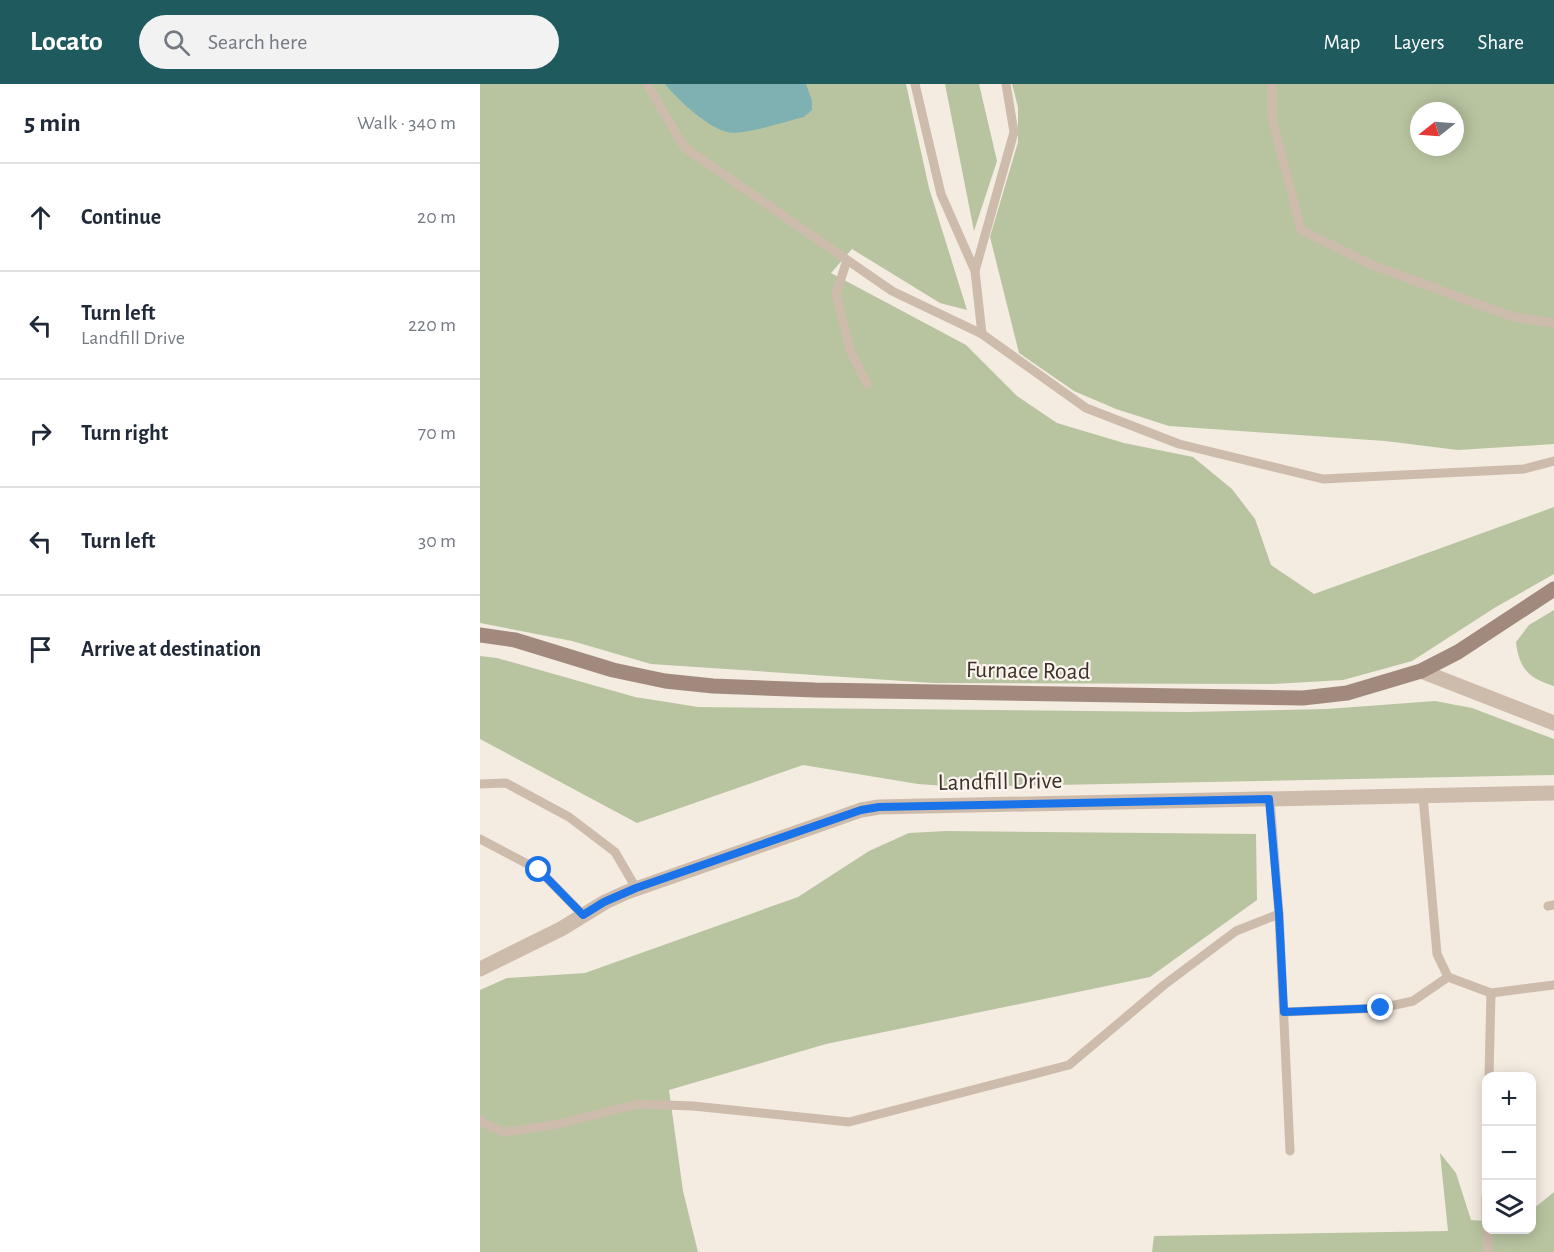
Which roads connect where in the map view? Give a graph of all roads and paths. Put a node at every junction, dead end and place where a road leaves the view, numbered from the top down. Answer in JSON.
{"nodes":[{"id":1,"x":647,"y":84,"type":"edge"},
{"id":2,"x":915,"y":84,"type":"edge"},
{"id":3,"x":1006,"y":84,"type":"edge"},
{"id":4,"x":1272,"y":84,"type":"edge"},
{"id":5,"x":847,"y":260,"type":"junction"},
{"id":6,"x":975,"y":271,"type":"junction"},
{"id":7,"x":1554,"y":323,"type":"edge"},
{"id":8,"x":982,"y":334,"type":"junction"},
{"id":9,"x":867,"y":384,"type":"dead end"},
{"id":10,"x":1554,"y":460,"type":"edge"},
{"id":11,"x":1554,"y":589,"type":"edge"},
{"id":12,"x":480,"y":635,"type":"edge"},
{"id":13,"x":1421,"y":671,"type":"junction"},
{"id":14,"x":1554,"y":723,"type":"edge"},
{"id":15,"x":480,"y":784,"type":"edge"},
{"id":16,"x":1554,"y":793,"type":"edge"},
{"id":17,"x":1423,"y":796,"type":"junction"},
{"id":18,"x":1269,"y":799,"type":"junction"},
{"id":19,"x":480,"y":839,"type":"edge"},
{"id":20,"x":636,"y":888,"type":"junction"},
{"id":21,"x":1279,"y":914,"type":"junction"},
{"id":22,"x":583,"y":915,"type":"junction"},
{"id":23,"x":480,"y":969,"type":"edge"},
{"id":24,"x":1448,"y":977,"type":"junction"},
{"id":25,"x":1554,"y":985,"type":"edge"},
{"id":26,"x":1491,"y":993,"type":"junction"},
{"id":27,"x":1284,"y":1012,"type":"junction"},
{"id":28,"x":1489,"y":1072,"type":"edge"},
{"id":29,"x":480,"y":1119,"type":"edge"},
{"id":30,"x":1290,"y":1151,"type":"dead end"},
{"id":31,"x":1487,"y":1234,"type":"edge"},
{"id":32,"x":1488,"y":1252,"type":"edge"}],
"edges":[{"from":1,"to":5,"type":"lane"},
{"from":2,"to":6,"type":"lane"},
{"from":3,"to":6,"type":"lane"},
{"from":4,"to":7,"type":"lane"},
{"from":5,"to":8,"type":"lane"},
{"from":5,"to":9,"type":"lane"},
{"from":6,"to":8,"type":"lane"},
{"from":8,"to":10,"type":"lane"},
{"from":11,"to":13,"type":"main road","name":"Furnace Road"},
{"from":12,"to":13,"type":"main road","name":"Furnace Road"},
{"from":13,"to":14,"type":"street"},
{"from":15,"to":20,"type":"lane"},
{"from":16,"to":17,"type":"street","name":"Landfill Drive"},
{"from":17,"to":18,"type":"street","name":"Landfill Drive"},
{"from":17,"to":24,"type":"lane"},
{"from":18,"to":20,"type":"street","name":"Landfill Drive"},
{"from":18,"to":21,"type":"lane"},
{"from":19,"to":22,"type":"lane"},
{"from":20,"to":22,"type":"street","name":"Landfill Drive"},
{"from":21,"to":27,"type":"lane"},
{"from":21,"to":29,"type":"lane"},
{"from":22,"to":23,"type":"street","name":"Landfill Drive"},
{"from":24,"to":26,"type":"lane"},
{"from":24,"to":27,"type":"lane"},
{"from":25,"to":26,"type":"lane"},
{"from":26,"to":28,"type":"lane"},
{"from":27,"to":30,"type":"lane"},
{"from":31,"to":32,"type":"lane"}]}
